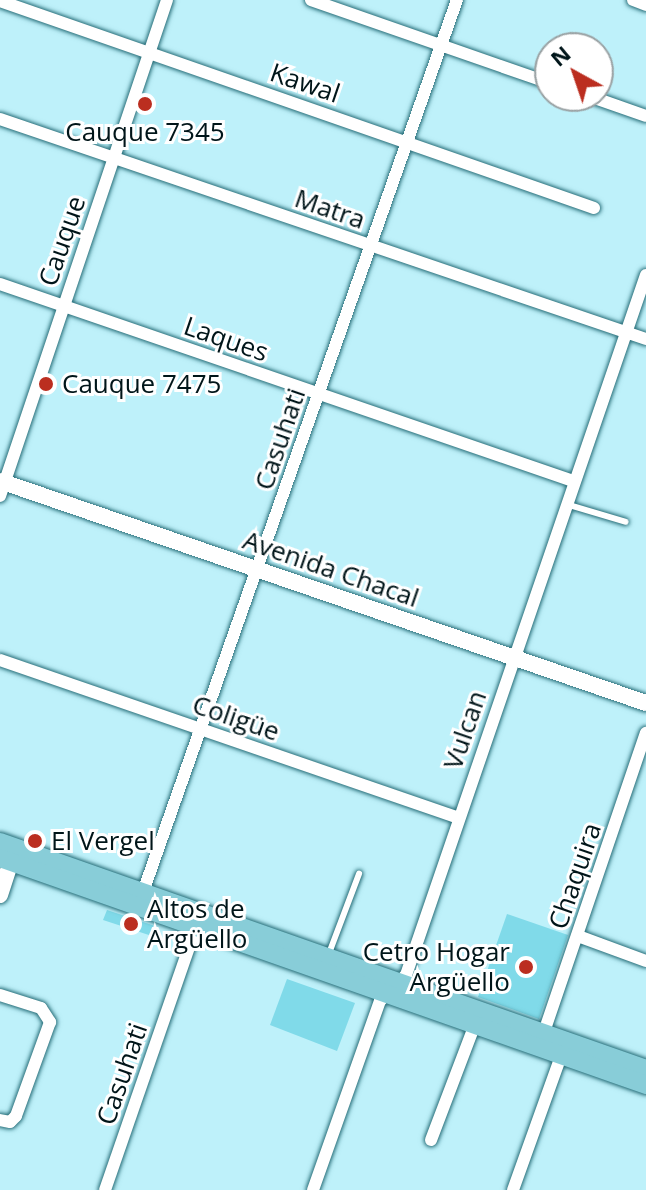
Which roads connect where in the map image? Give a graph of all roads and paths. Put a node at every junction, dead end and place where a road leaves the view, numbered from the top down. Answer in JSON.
{"nodes":[{"id":1,"x":167,"y":0,"type":"edge"},
{"id":2,"x":311,"y":0,"type":"edge"},
{"id":3,"x":457,"y":0,"type":"edge"},
{"id":4,"x":633,"y":0,"type":"edge"},
{"id":5,"x":0,"y":1,"type":"edge"},
{"id":6,"x":646,"y":5,"type":"edge"},
{"id":7,"x":441,"y":45,"type":"junction"},
{"id":8,"x":149,"y":53,"type":"junction"},
{"id":9,"x":534,"y":77,"type":"edge"},
{"id":10,"x":614,"y":105,"type":"edge"},
{"id":11,"x":646,"y":116,"type":"edge"},
{"id":12,"x":0,"y":119,"type":"edge"},
{"id":13,"x":407,"y":142,"type":"junction"},
{"id":14,"x":113,"y":158,"type":"junction"},
{"id":15,"x":594,"y":208,"type":"dead end"},
{"id":16,"x":370,"y":247,"type":"junction"},
{"id":17,"x":646,"y":275,"type":"edge"},
{"id":18,"x":0,"y":284,"type":"edge"},
{"id":19,"x":64,"y":306,"type":"junction"},
{"id":20,"x":625,"y":332,"type":"junction"},
{"id":21,"x":646,"y":339,"type":"edge"},
{"id":22,"x":319,"y":394,"type":"junction"},
{"id":23,"x":573,"y":481,"type":"junction"},
{"id":24,"x":2,"y":486,"type":"edge"},
{"id":25,"x":565,"y":504,"type":"junction"},
{"id":26,"x":626,"y":522,"type":"dead end"},
{"id":27,"x":258,"y":569,"type":"junction"},
{"id":28,"x":514,"y":656,"type":"junction"},
{"id":29,"x":0,"y":660,"type":"edge"},
{"id":30,"x":646,"y":703,"type":"edge"},
{"id":31,"x":202,"y":730,"type":"junction"},
{"id":32,"x":646,"y":733,"type":"edge"},
{"id":33,"x":458,"y":818,"type":"junction"},
{"id":34,"x":7,"y":853,"type":"edge"},
{"id":35,"x":359,"y":874,"type":"dead end"},
{"id":36,"x":143,"y":892,"type":"junction"},
{"id":37,"x":0,"y":895,"type":"edge"},
{"id":38,"x":196,"y":927,"type":"junction"},
{"id":39,"x":578,"y":936,"type":"junction"},
{"id":40,"x":328,"y":956,"type":"junction"},
{"id":41,"x":646,"y":961,"type":"edge"},
{"id":42,"x":403,"y":981,"type":"junction"},
{"id":43,"x":386,"y":993,"type":"junction"},
{"id":44,"x":0,"y":995,"type":"edge"},
{"id":45,"x":475,"y":1024,"type":"junction"},
{"id":46,"x":544,"y":1032,"type":"junction"},
{"id":47,"x":563,"y":1047,"type":"junction"},
{"id":48,"x":646,"y":1069,"type":"edge"},
{"id":49,"x":646,"y":1085,"type":"edge"},
{"id":50,"x":0,"y":1120,"type":"edge"},
{"id":51,"x":431,"y":1140,"type":"dead end"},
{"id":52,"x":105,"y":1190,"type":"edge"},
{"id":53,"x":313,"y":1190,"type":"edge"},
{"id":54,"x":513,"y":1190,"type":"edge"}],
"edges":[{"from":1,"to":8,"type":"street","name":"Cauque"},
{"from":2,"to":7,"type":"street"},
{"from":3,"to":7,"type":"street","name":"Casuhati"},
{"from":4,"to":6,"type":"street"},
{"from":5,"to":8,"type":"street","name":"Kawal"},
{"from":7,"to":9,"type":"street"},
{"from":7,"to":13,"type":"street","name":"Casuhati"},
{"from":8,"to":13,"type":"street","name":"Kawal"},
{"from":8,"to":14,"type":"street","name":"Cauque"},
{"from":10,"to":11,"type":"street"},
{"from":12,"to":14,"type":"street","name":"Matra"},
{"from":13,"to":15,"type":"street","name":"Kawal"},
{"from":13,"to":16,"type":"street","name":"Casuhati"},
{"from":14,"to":16,"type":"street","name":"Matra"},
{"from":14,"to":19,"type":"street","name":"Cauque"},
{"from":16,"to":20,"type":"street","name":"Matra"},
{"from":16,"to":22,"type":"street","name":"Casuhati"},
{"from":17,"to":20,"type":"street","name":"Vulcan"},
{"from":18,"to":19,"type":"street","name":"Laques"},
{"from":19,"to":22,"type":"street","name":"Laques"},
{"from":19,"to":24,"type":"street","name":"Cauque"},
{"from":20,"to":21,"type":"street","name":"Matra"},
{"from":20,"to":23,"type":"street","name":"Vulcan"},
{"from":22,"to":23,"type":"street","name":"Laques"},
{"from":22,"to":27,"type":"street","name":"Casuhati"},
{"from":23,"to":25,"type":"street","name":"Vulcan"},
{"from":24,"to":27,"type":"main road","name":"Avenida Chacal"},
{"from":25,"to":26,"type":"lane"},
{"from":25,"to":28,"type":"street","name":"Vulcan"},
{"from":27,"to":28,"type":"main road","name":"Avenida Chacal"},
{"from":27,"to":31,"type":"street","name":"Casuhati"},
{"from":28,"to":30,"type":"main road","name":"Avenida Chacal"},
{"from":28,"to":33,"type":"street","name":"Vulcan"},
{"from":29,"to":31,"type":"street","name":"Coligüe"},
{"from":31,"to":33,"type":"street","name":"Coligüe"},
{"from":31,"to":36,"type":"street","name":"Casuhati"},
{"from":32,"to":39,"type":"street","name":"Chaquira"},
{"from":33,"to":42,"type":"street","name":"Vulcan"},
{"from":34,"to":36,"type":"main road"},
{"from":34,"to":37,"type":"main road"},
{"from":34,"to":38,"type":"main road"},
{"from":35,"to":40,"type":"lane"},
{"from":36,"to":40,"type":"main road"},
{"from":38,"to":43,"type":"main road"},
{"from":38,"to":52,"type":"street","name":"Casuhati"},
{"from":39,"to":41,"type":"street"},
{"from":39,"to":46,"type":"street","name":"Chaquira"},
{"from":40,"to":42,"type":"main road"},
{"from":42,"to":43,"type":"street"},
{"from":42,"to":46,"type":"main road"},
{"from":43,"to":45,"type":"main road"},
{"from":43,"to":53,"type":"street"},
{"from":44,"to":50,"type":"street"},
{"from":45,"to":47,"type":"main road"},
{"from":45,"to":51,"type":"street"},
{"from":46,"to":47,"type":"main road"},
{"from":47,"to":48,"type":"main road"},
{"from":47,"to":49,"type":"main road"},
{"from":47,"to":54,"type":"street"}]}
